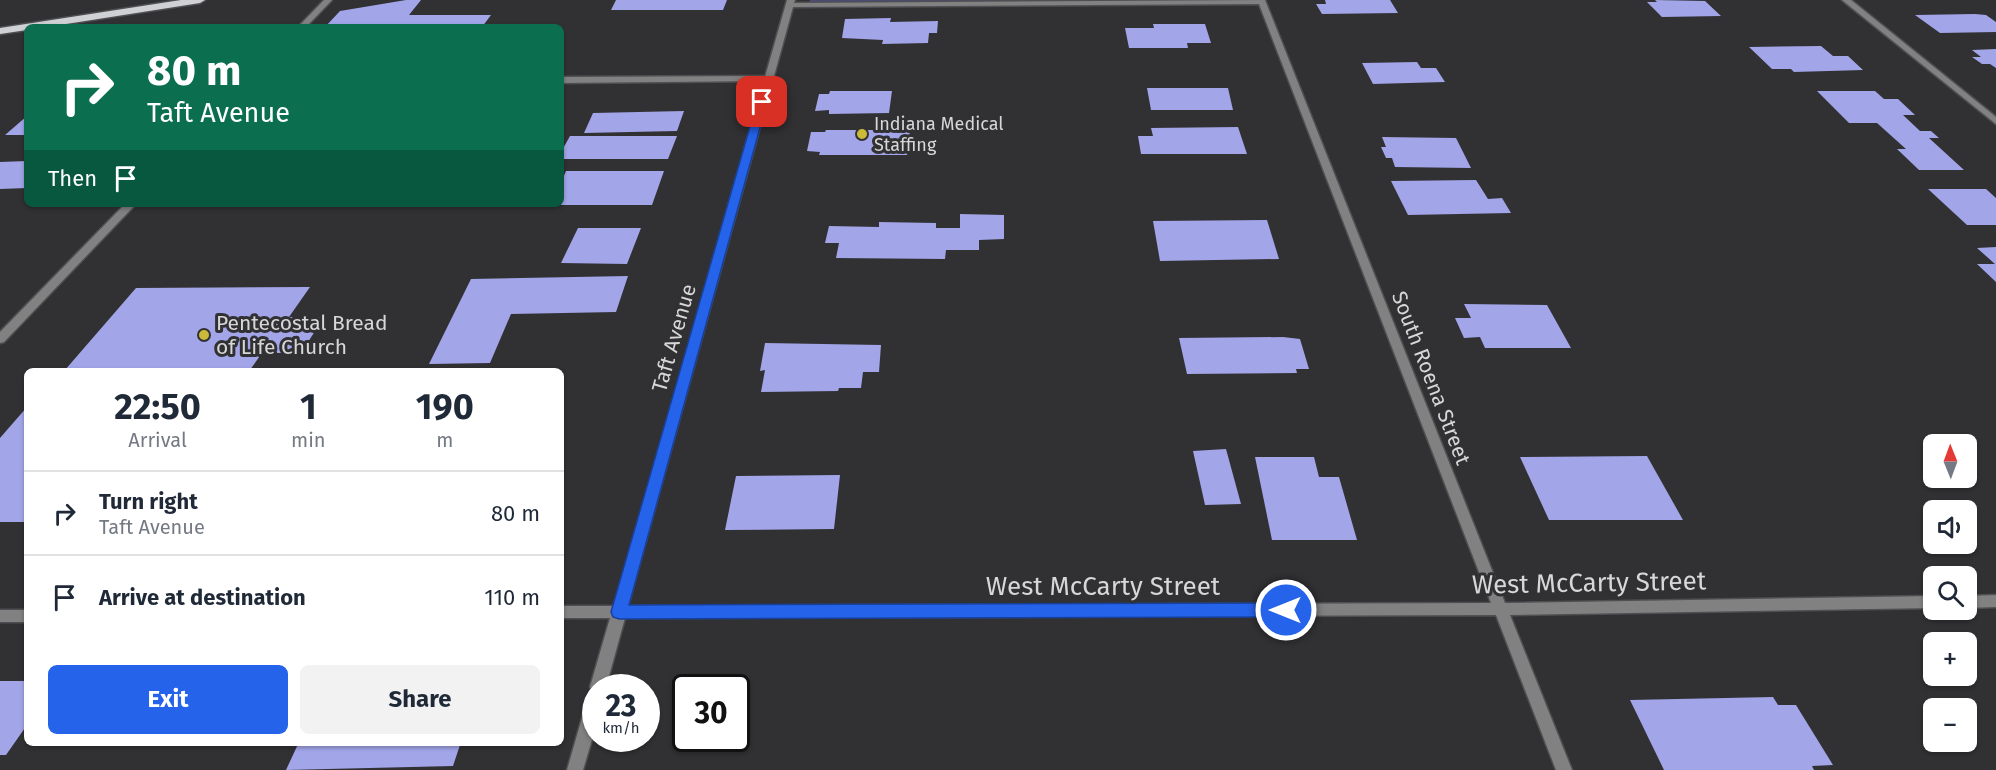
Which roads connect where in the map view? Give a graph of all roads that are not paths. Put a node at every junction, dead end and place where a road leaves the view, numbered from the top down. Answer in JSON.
{"nodes":[{"id":1,"x":200,"y":0,"type":"edge"},
{"id":2,"x":328,"y":0,"type":"edge"},
{"id":3,"x":1846,"y":0,"type":"edge"},
{"id":4,"x":1262,"y":1,"type":"edge"},
{"id":5,"x":790,"y":3,"type":"edge"},
{"id":6,"x":47,"y":24,"type":"edge"},
{"id":7,"x":305,"y":24,"type":"edge"},
{"id":8,"x":24,"y":28,"type":"edge"},
{"id":9,"x":0,"y":31,"type":"edge"},
{"id":10,"x":768,"y":79,"type":"junction"},
{"id":11,"x":564,"y":80,"type":"edge"},
{"id":12,"x":1996,"y":122,"type":"edge"},
{"id":13,"x":128,"y":207,"type":"edge"},
{"id":14,"x":0,"y":339,"type":"edge"},
{"id":15,"x":1923,"y":602,"type":"edge"},
{"id":16,"x":1977,"y":602,"type":"edge"},
{"id":17,"x":1996,"y":602,"type":"edge"},
{"id":18,"x":1501,"y":609,"type":"junction"},
{"id":19,"x":564,"y":612,"type":"edge"},
{"id":20,"x":619,"y":612,"type":"junction"},
{"id":21,"x":0,"y":616,"type":"edge"},
{"id":22,"x":24,"y":616,"type":"edge"},
{"id":23,"x":602,"y":674,"type":"edge"},
{"id":24,"x":582,"y":746,"type":"edge"},
{"id":25,"x":575,"y":770,"type":"edge"},
{"id":26,"x":1564,"y":770,"type":"edge"}],
"edges":[{"from":1,"to":6,"type":"main road"},
{"from":2,"to":7,"type":"street"},
{"from":3,"to":12,"type":"street"},
{"from":4,"to":5,"type":"street"},
{"from":4,"to":18,"type":"street","name":"South Roena Street"},
{"from":5,"to":10,"type":"street","name":"Taft Avenue"},
{"from":8,"to":9,"type":"main road"},
{"from":10,"to":11,"type":"street"},
{"from":10,"to":20,"type":"street","name":"Taft Avenue"},
{"from":13,"to":14,"type":"street"},
{"from":15,"to":18,"type":"street","name":"West McCarty Street"},
{"from":16,"to":17,"type":"street"},
{"from":18,"to":20,"type":"street","name":"West McCarty Street"},
{"from":18,"to":26,"type":"street","name":"South Roena Street"},
{"from":19,"to":20,"type":"street","name":"West McCarty Street"},
{"from":20,"to":23,"type":"street","name":"Taft Avenue"},
{"from":21,"to":22,"type":"street"},
{"from":24,"to":25,"type":"street"}]}
